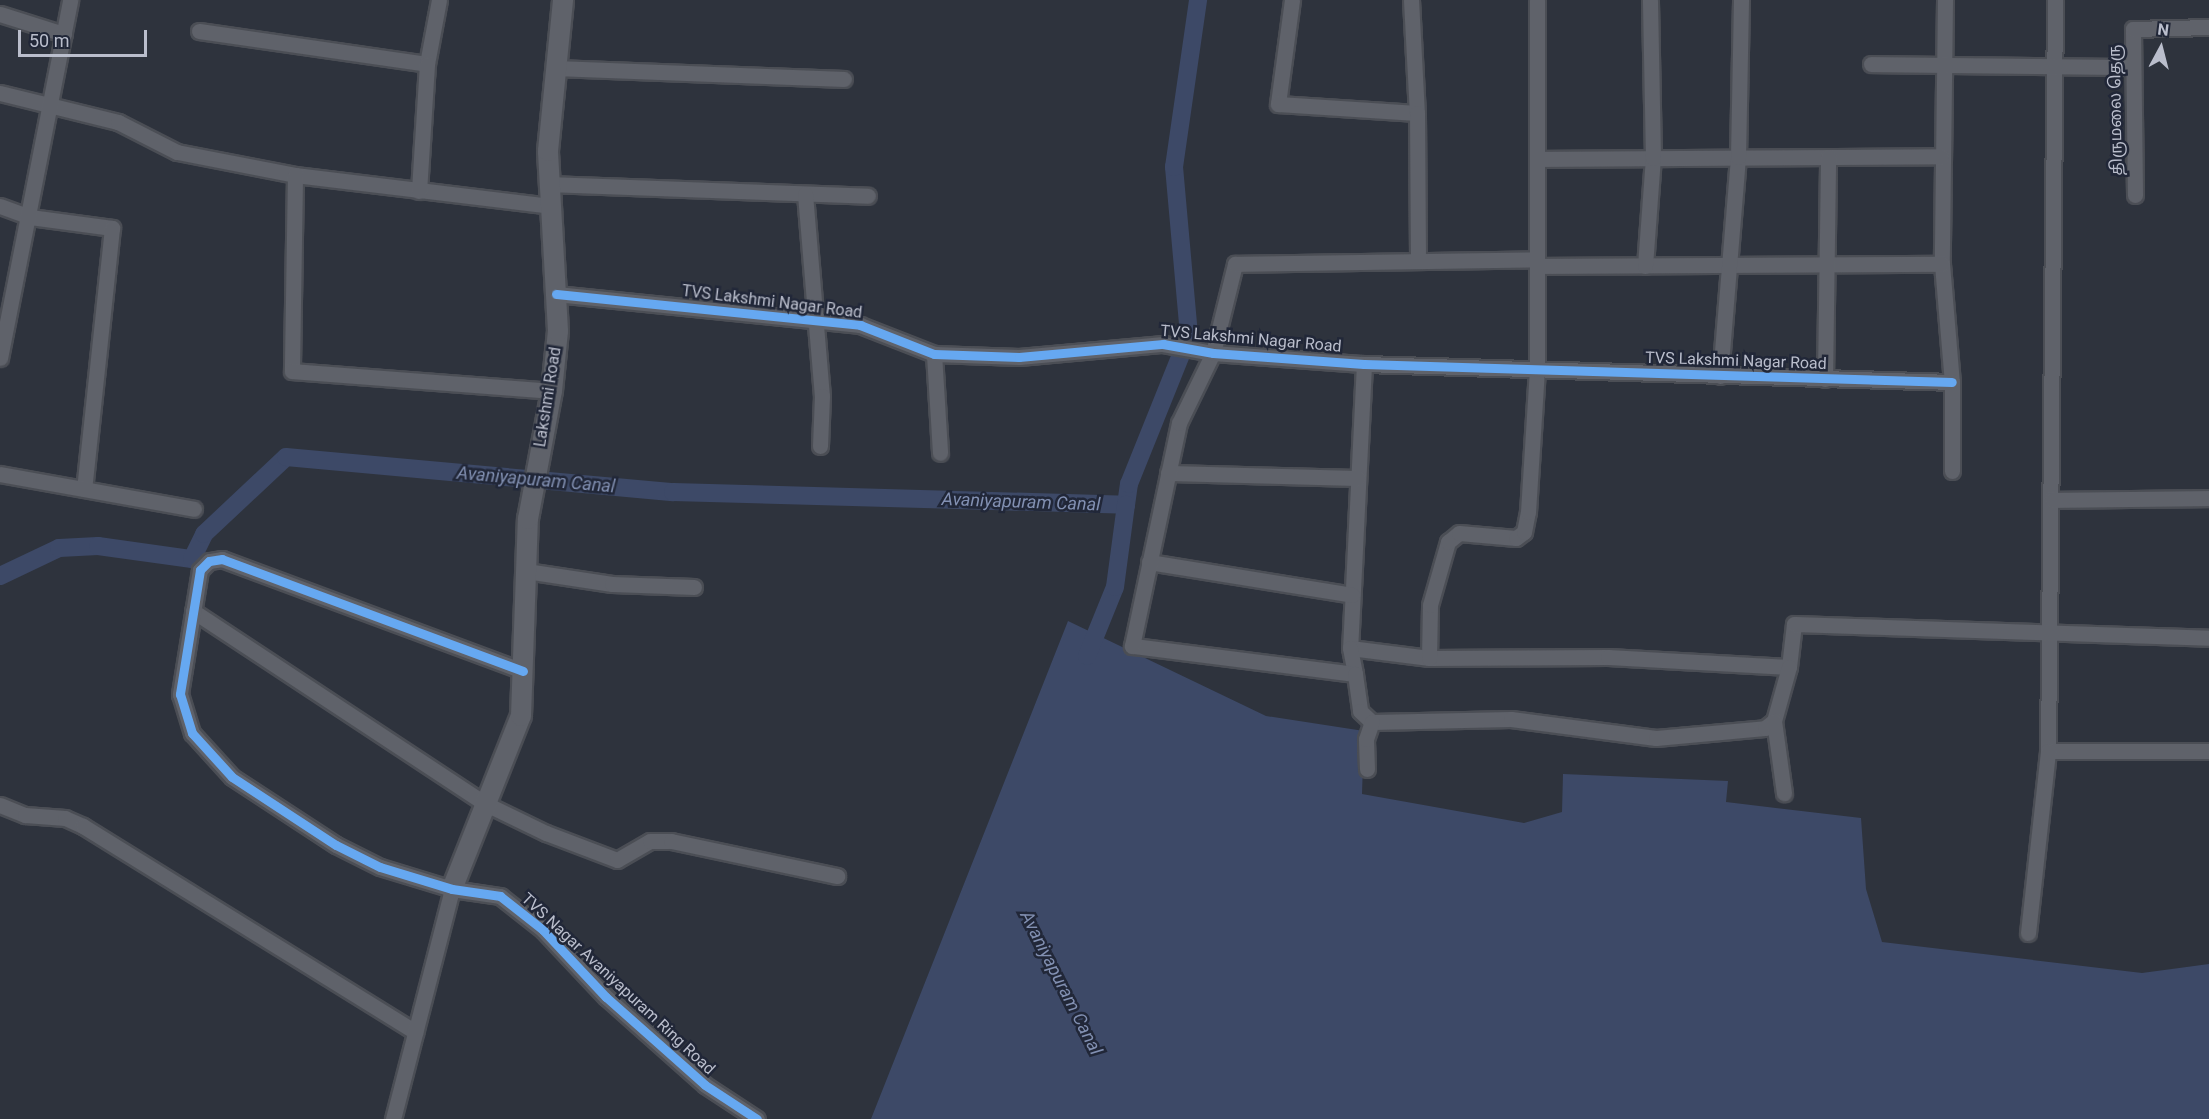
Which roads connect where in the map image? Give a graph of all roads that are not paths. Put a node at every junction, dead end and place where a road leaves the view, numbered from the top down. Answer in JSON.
{"nodes":[{"id":1,"x":70,"y":0,"type":"edge"},
{"id":2,"x":440,"y":0,"type":"edge"},
{"id":3,"x":563,"y":0,"type":"edge"},
{"id":4,"x":1292,"y":0,"type":"edge"},
{"id":5,"x":1411,"y":0,"type":"edge"},
{"id":6,"x":1538,"y":0,"type":"edge"},
{"id":7,"x":1650,"y":0,"type":"edge"},
{"id":8,"x":1741,"y":0,"type":"edge"},
{"id":9,"x":1945,"y":0,"type":"edge"},
{"id":10,"x":2055,"y":0,"type":"edge"},
{"id":11,"x":0,"y":14,"type":"edge"},
{"id":12,"x":2209,"y":27,"type":"edge"},
{"id":13,"x":199,"y":31,"type":"dead end"},
{"id":14,"x":64,"y":34,"type":"junction"},
{"id":15,"x":1943,"y":63,"type":"junction"},
{"id":16,"x":427,"y":64,"type":"junction"},
{"id":17,"x":1871,"y":64,"type":"dead end"},
{"id":18,"x":2055,"y":65,"type":"junction"},
{"id":19,"x":556,"y":68,"type":"junction"},
{"id":20,"x":2133,"y":68,"type":"junction"},
{"id":21,"x":844,"y":79,"type":"dead end"},
{"id":22,"x":0,"y":93,"type":"edge"},
{"id":23,"x":51,"y":103,"type":"junction"},
{"id":24,"x":1417,"y":113,"type":"junction"},
{"id":25,"x":1941,"y":156,"type":"junction"},
{"id":26,"x":1738,"y":157,"type":"junction"},
{"id":27,"x":1828,"y":157,"type":"junction"},
{"id":28,"x":1653,"y":158,"type":"junction"},
{"id":29,"x":1537,"y":159,"type":"junction"},
{"id":30,"x":295,"y":174,"type":"junction"},
{"id":31,"x":548,"y":184,"type":"junction"},
{"id":32,"x":419,"y":191,"type":"junction"},
{"id":33,"x":805,"y":194,"type":"junction"},
{"id":34,"x":2135,"y":195,"type":"dead end"},
{"id":35,"x":868,"y":196,"type":"dead end"},
{"id":36,"x":0,"y":206,"type":"edge"},
{"id":37,"x":550,"y":206,"type":"junction"},
{"id":38,"x":30,"y":217,"type":"junction"},
{"id":39,"x":1418,"y":260,"type":"junction"},
{"id":40,"x":1537,"y":263,"type":"junction"},
{"id":41,"x":1942,"y":264,"type":"junction"},
{"id":42,"x":1645,"y":266,"type":"junction"},
{"id":43,"x":1826,"y":266,"type":"junction"},
{"id":44,"x":1727,"y":267,"type":"junction"},
{"id":45,"x":556,"y":294,"type":"junction"},
{"id":46,"x":814,"y":321,"type":"junction"},
{"id":47,"x":1213,"y":353,"type":"junction"},
{"id":48,"x":934,"y":354,"type":"junction"},
{"id":49,"x":0,"y":358,"type":"edge"},
{"id":50,"x":1364,"y":364,"type":"junction"},
{"id":51,"x":1537,"y":369,"type":"junction"},
{"id":52,"x":1720,"y":376,"type":"junction"},
{"id":53,"x":1825,"y":379,"type":"junction"},
{"id":54,"x":1952,"y":382,"type":"junction"},
{"id":55,"x":552,"y":391,"type":"junction"},
{"id":56,"x":820,"y":446,"type":"dead end"},
{"id":57,"x":940,"y":453,"type":"dead end"},
{"id":58,"x":1952,"y":471,"type":"dead end"},
{"id":59,"x":1168,"y":473,"type":"junction"},
{"id":60,"x":0,"y":474,"type":"edge"},
{"id":61,"x":1358,"y":478,"type":"junction"},
{"id":62,"x":84,"y":489,"type":"junction"},
{"id":63,"x":2209,"y":498,"type":"edge"},
{"id":64,"x":2052,"y":500,"type":"junction"},
{"id":65,"x":194,"y":509,"type":"dead end"},
{"id":66,"x":1149,"y":562,"type":"junction"},
{"id":67,"x":526,"y":571,"type":"junction"},
{"id":68,"x":694,"y":587,"type":"dead end"},
{"id":69,"x":1352,"y":595,"type":"junction"},
{"id":70,"x":193,"y":611,"type":"junction"},
{"id":71,"x":2050,"y":630,"type":"junction"},
{"id":72,"x":2209,"y":638,"type":"edge"},
{"id":73,"x":1350,"y":648,"type":"junction"},
{"id":74,"x":1429,"y":658,"type":"junction"},
{"id":75,"x":1789,"y":667,"type":"junction"},
{"id":76,"x":523,"y":671,"type":"junction"},
{"id":77,"x":1355,"y":674,"type":"junction"},
{"id":78,"x":1774,"y":721,"type":"junction"},
{"id":79,"x":1372,"y":722,"type":"junction"},
{"id":80,"x":2048,"y":751,"type":"junction"},
{"id":81,"x":2209,"y":752,"type":"edge"},
{"id":82,"x":1367,"y":770,"type":"dead end"},
{"id":83,"x":1784,"y":793,"type":"dead end"},
{"id":84,"x":486,"y":804,"type":"junction"},
{"id":85,"x":0,"y":805,"type":"edge"},
{"id":86,"x":837,"y":876,"type":"dead end"},
{"id":87,"x":452,"y":889,"type":"junction"},
{"id":88,"x":2028,"y":933,"type":"dead end"},
{"id":89,"x":415,"y":1032,"type":"junction"},
{"id":90,"x":393,"y":1119,"type":"edge"},
{"id":91,"x":758,"y":1119,"type":"edge"}],
"edges":[{"from":1,"to":14,"type":"street"},
{"from":2,"to":16,"type":"street"},
{"from":3,"to":19,"type":"street","name":"Lakshmi Road"},
{"from":4,"to":24,"type":"street"},
{"from":5,"to":24,"type":"street"},
{"from":6,"to":29,"type":"street"},
{"from":7,"to":28,"type":"street"},
{"from":8,"to":26,"type":"street"},
{"from":9,"to":15,"type":"street"},
{"from":10,"to":18,"type":"street"},
{"from":11,"to":14,"type":"street"},
{"from":12,"to":20,"type":"street","name":"திருமலை தெரு"},
{"from":13,"to":16,"type":"street"},
{"from":14,"to":23,"type":"street"},
{"from":15,"to":17,"type":"street"},
{"from":15,"to":18,"type":"street"},
{"from":15,"to":25,"type":"street"},
{"from":16,"to":32,"type":"street"},
{"from":18,"to":20,"type":"street"},
{"from":18,"to":64,"type":"street"},
{"from":19,"to":21,"type":"street"},
{"from":19,"to":31,"type":"street","name":"Lakshmi Road"},
{"from":20,"to":34,"type":"street","name":"திருமலை தெரு"},
{"from":22,"to":23,"type":"street"},
{"from":23,"to":30,"type":"street"},
{"from":23,"to":38,"type":"street"},
{"from":24,"to":39,"type":"street"},
{"from":25,"to":27,"type":"street"},
{"from":25,"to":41,"type":"street"},
{"from":26,"to":27,"type":"street"},
{"from":26,"to":28,"type":"street"},
{"from":26,"to":44,"type":"street"},
{"from":27,"to":43,"type":"street"},
{"from":28,"to":29,"type":"street"},
{"from":28,"to":42,"type":"street"},
{"from":29,"to":40,"type":"street"},
{"from":30,"to":32,"type":"street"},
{"from":30,"to":55,"type":"street"},
{"from":31,"to":33,"type":"street"},
{"from":31,"to":37,"type":"street","name":"Lakshmi Road"},
{"from":32,"to":37,"type":"street"},
{"from":33,"to":35,"type":"street"},
{"from":33,"to":46,"type":"street"},
{"from":36,"to":38,"type":"street"},
{"from":37,"to":45,"type":"street","name":"Lakshmi Road"},
{"from":38,"to":49,"type":"street"},
{"from":38,"to":62,"type":"street"},
{"from":39,"to":40,"type":"street"},
{"from":39,"to":47,"type":"street"},
{"from":40,"to":42,"type":"street"},
{"from":40,"to":51,"type":"street"},
{"from":41,"to":43,"type":"street"},
{"from":41,"to":54,"type":"street"},
{"from":42,"to":44,"type":"street"},
{"from":43,"to":44,"type":"street"},
{"from":43,"to":53,"type":"street"},
{"from":44,"to":52,"type":"street"},
{"from":45,"to":46,"type":"street","name":"TVS Lakshmi Nagar Road"},
{"from":45,"to":55,"type":"street","name":"Lakshmi Road"},
{"from":46,"to":48,"type":"street","name":"TVS Lakshmi Nagar Road"},
{"from":46,"to":56,"type":"street"},
{"from":47,"to":48,"type":"street","name":"TVS Lakshmi Nagar Road"},
{"from":47,"to":50,"type":"street","name":"TVS Lakshmi Nagar Road"},
{"from":47,"to":59,"type":"street"},
{"from":48,"to":57,"type":"street"},
{"from":50,"to":51,"type":"street","name":"TVS Lakshmi Nagar Road"},
{"from":50,"to":61,"type":"street"},
{"from":51,"to":52,"type":"street","name":"TVS Lakshmi Nagar Road"},
{"from":51,"to":74,"type":"street"},
{"from":52,"to":53,"type":"street","name":"TVS Lakshmi Nagar Road"},
{"from":53,"to":54,"type":"street","name":"TVS Lakshmi Nagar Road"},
{"from":54,"to":58,"type":"street"},
{"from":55,"to":67,"type":"street","name":"Lakshmi Road"},
{"from":59,"to":61,"type":"street"},
{"from":59,"to":66,"type":"street"},
{"from":60,"to":62,"type":"street"},
{"from":61,"to":69,"type":"street"},
{"from":62,"to":65,"type":"street"},
{"from":63,"to":64,"type":"street"},
{"from":64,"to":71,"type":"street"},
{"from":66,"to":69,"type":"street"},
{"from":66,"to":77,"type":"street"},
{"from":67,"to":68,"type":"street"},
{"from":67,"to":76,"type":"street","name":"Lakshmi Road"},
{"from":69,"to":73,"type":"street"},
{"from":70,"to":76,"type":"street","name":"TVS Nagar Avaniyapuram Ring Road"},
{"from":70,"to":84,"type":"street"},
{"from":70,"to":87,"type":"street","name":"TVS Nagar Avaniyapuram Ring Road"},
{"from":71,"to":72,"type":"street"},
{"from":71,"to":75,"type":"street"},
{"from":71,"to":80,"type":"street"},
{"from":73,"to":74,"type":"street"},
{"from":73,"to":77,"type":"street"},
{"from":74,"to":75,"type":"street"},
{"from":75,"to":78,"type":"street"},
{"from":76,"to":84,"type":"street","name":"Lakshmi Road"},
{"from":77,"to":79,"type":"street"},
{"from":78,"to":79,"type":"street"},
{"from":78,"to":83,"type":"street"},
{"from":79,"to":82,"type":"street"},
{"from":80,"to":81,"type":"street"},
{"from":80,"to":88,"type":"street"},
{"from":84,"to":86,"type":"street"},
{"from":84,"to":87,"type":"street","name":"Lakshmi Road"},
{"from":85,"to":89,"type":"street"},
{"from":87,"to":89,"type":"street"},
{"from":87,"to":91,"type":"street","name":"TVS Nagar Avaniyapuram Ring Road"},
{"from":89,"to":90,"type":"street"}]}
